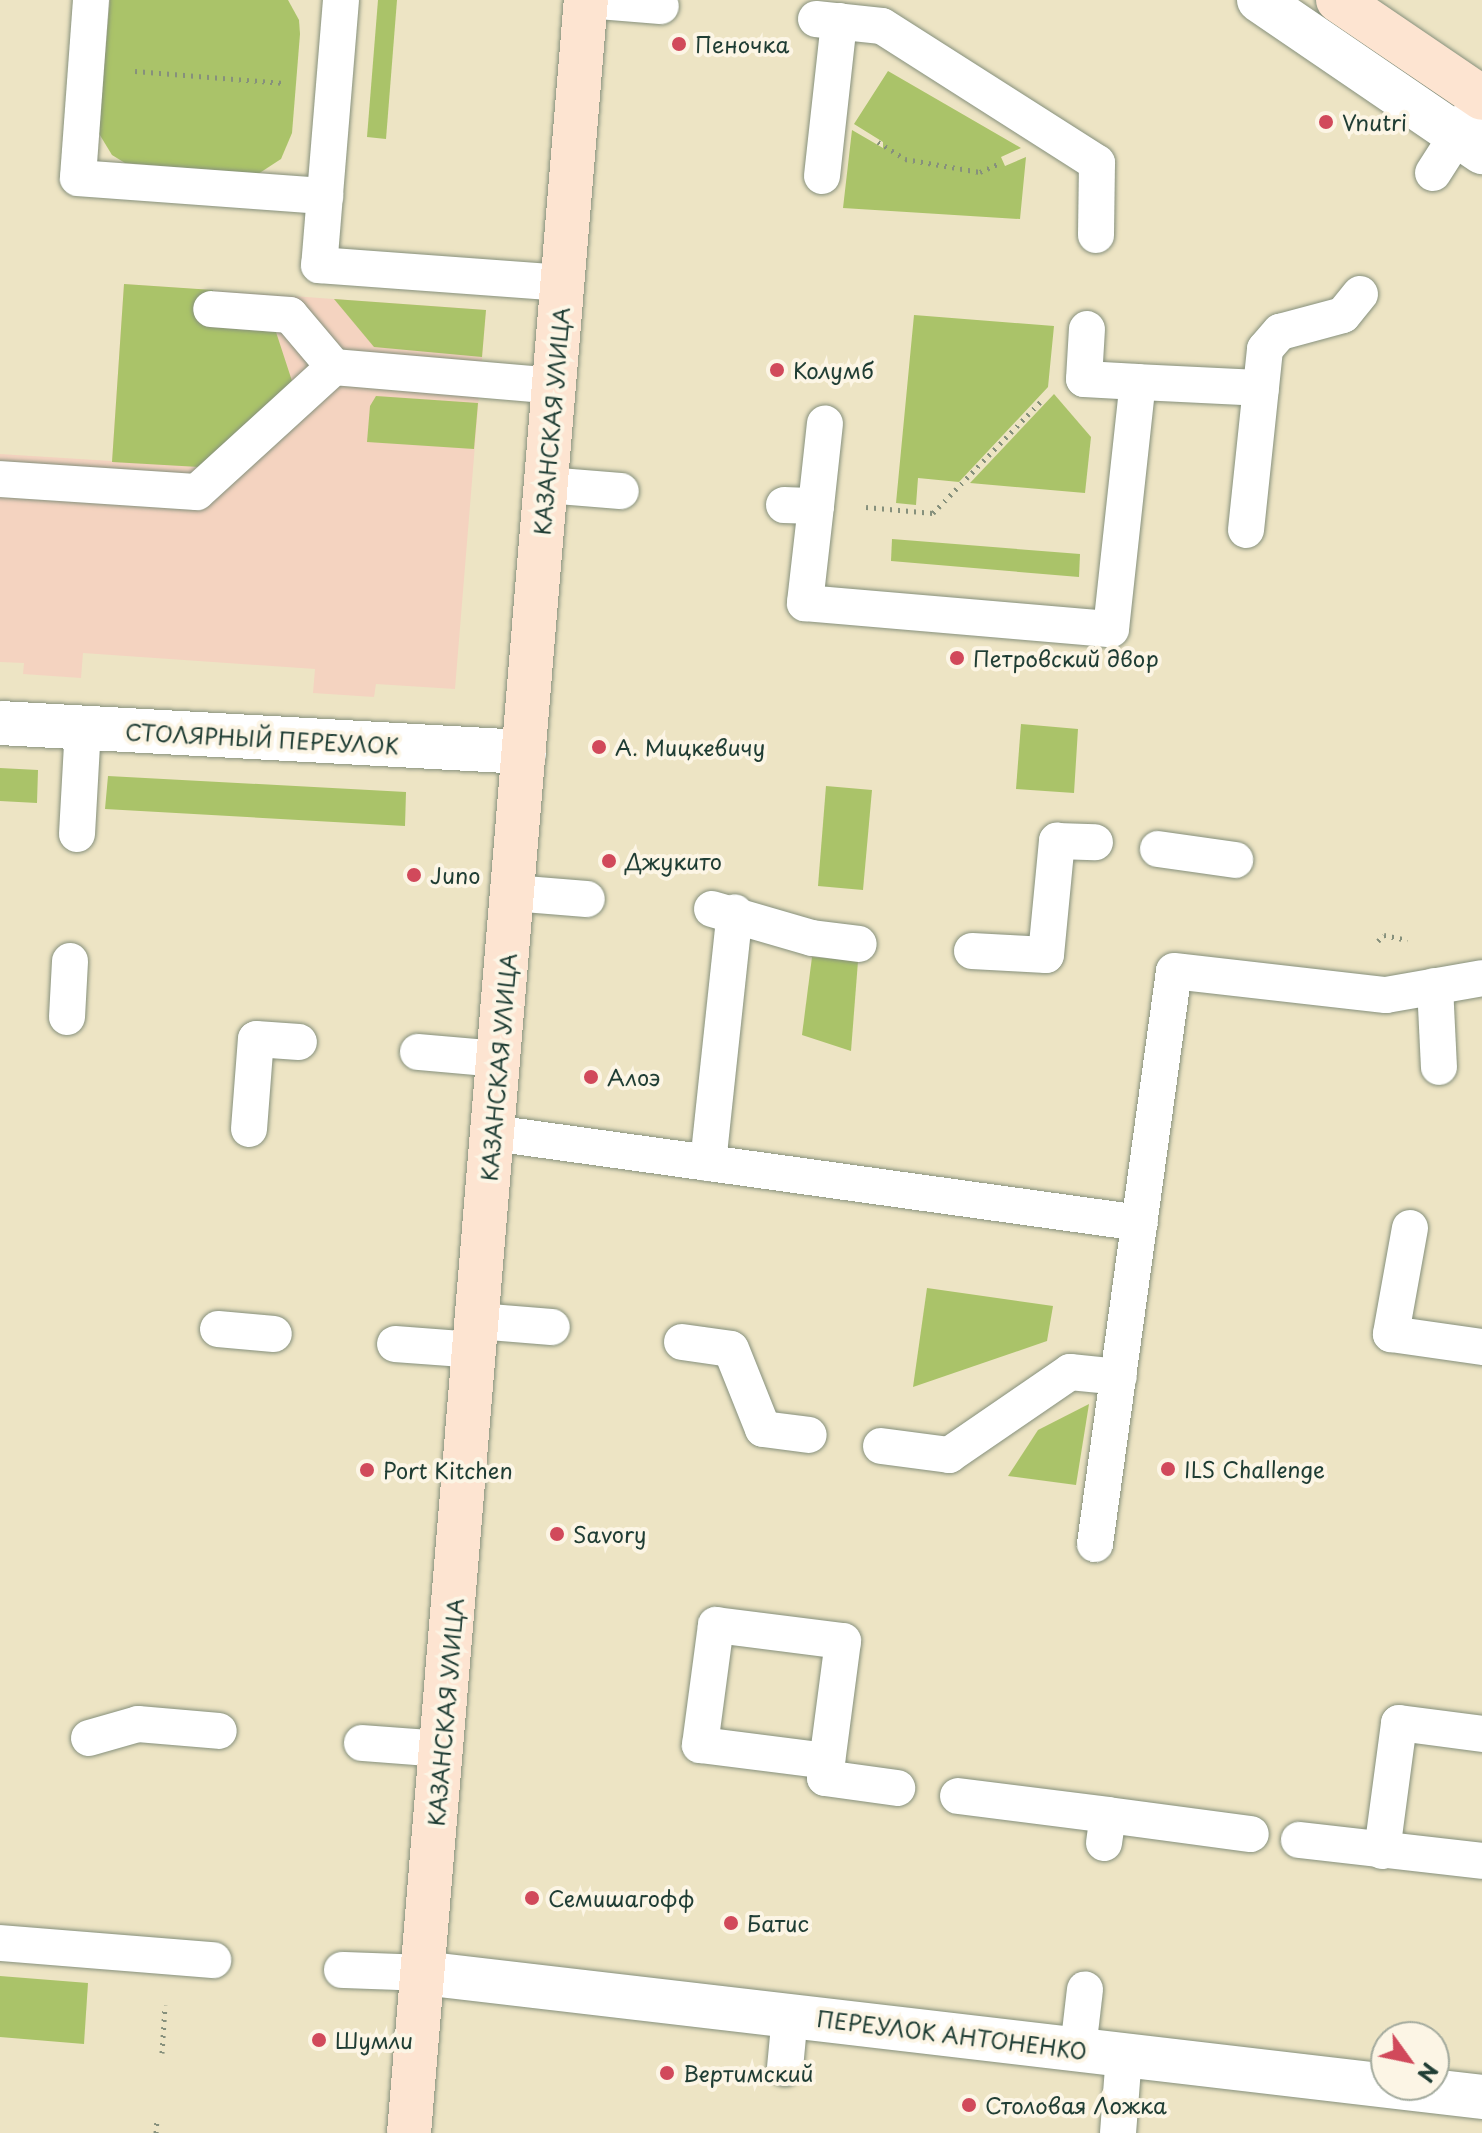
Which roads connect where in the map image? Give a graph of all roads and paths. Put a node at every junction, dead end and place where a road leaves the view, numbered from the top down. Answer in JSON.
{"nodes":[{"id":1,"x":91,"y":0,"type":"edge"},
{"id":2,"x":341,"y":0,"type":"edge"},
{"id":3,"x":586,"y":0,"type":"edge"},
{"id":4,"x":1259,"y":0,"type":"edge"},
{"id":5,"x":1338,"y":0,"type":"edge"},
{"id":6,"x":661,"y":6,"type":"dead end"},
{"id":7,"x":86,"y":67,"type":"junction"},
{"id":8,"x":333,"y":87,"type":"junction"},
{"id":9,"x":1482,"y":98,"type":"edge"},
{"id":10,"x":830,"y":112,"type":"junction"},
{"id":11,"x":1056,"y":136,"type":"junction"},
{"id":12,"x":1470,"y":143,"type":"edge"},
{"id":13,"x":1433,"y":173,"type":"dead end"},
{"id":14,"x":822,"y":176,"type":"dead end"},
{"id":15,"x":325,"y":196,"type":"junction"},
{"id":16,"x":1096,"y":235,"type":"dead end"},
{"id":17,"x":562,"y":283,"type":"junction"},
{"id":18,"x":1360,"y":294,"type":"dead end"},
{"id":19,"x":211,"y":309,"type":"dead end"},
{"id":20,"x":1087,"y":329,"type":"dead end"},
{"id":21,"x":334,"y":367,"type":"junction"},
{"id":22,"x":1084,"y":379,"type":"junction"},
{"id":23,"x":1138,"y":382,"type":"junction"},
{"id":24,"x":554,"y":386,"type":"junction"},
{"id":25,"x":1261,"y":388,"type":"junction"},
{"id":26,"x":825,"y":423,"type":"dead end"},
{"id":27,"x":0,"y":479,"type":"edge"},
{"id":28,"x":546,"y":485,"type":"junction"},
{"id":29,"x":621,"y":491,"type":"dead end"},
{"id":30,"x":800,"y":505,"type":"junction"},
{"id":31,"x":1246,"y":530,"type":"dead end"},
{"id":32,"x":0,"y":723,"type":"edge"},
{"id":33,"x":83,"y":728,"type":"junction"},
{"id":34,"x":524,"y":752,"type":"junction"},
{"id":35,"x":77,"y":834,"type":"dead end"},
{"id":36,"x":1095,"y":842,"type":"dead end"},
{"id":37,"x":1158,"y":849,"type":"dead end"},
{"id":38,"x":1235,"y":860,"type":"dead end"},
{"id":39,"x":512,"y":893,"type":"junction"},
{"id":40,"x":587,"y":899,"type":"dead end"},
{"id":41,"x":859,"y":944,"type":"dead end"},
{"id":42,"x":972,"y":951,"type":"dead end"},
{"id":43,"x":70,"y":961,"type":"dead end"},
{"id":44,"x":1482,"y":978,"type":"edge"},
{"id":45,"x":1435,"y":986,"type":"junction"},
{"id":46,"x":67,"y":1017,"type":"dead end"},
{"id":47,"x":299,"y":1042,"type":"dead end"},
{"id":48,"x":418,"y":1052,"type":"dead end"},
{"id":49,"x":498,"y":1059,"type":"junction"},
{"id":50,"x":1439,"y":1067,"type":"dead end"},
{"id":51,"x":249,"y":1129,"type":"dead end"},
{"id":52,"x":493,"y":1133,"type":"junction"},
{"id":53,"x":708,"y":1163,"type":"junction"},
{"id":54,"x":1140,"y":1223,"type":"junction"},
{"id":55,"x":1410,"y":1228,"type":"dead end"},
{"id":56,"x":552,"y":1327,"type":"dead end"},
{"id":57,"x":218,"y":1329,"type":"dead end"},
{"id":58,"x":274,"y":1334,"type":"dead end"},
{"id":59,"x":476,"y":1335,"type":"junction"},
{"id":60,"x":682,"y":1342,"type":"dead end"},
{"id":61,"x":395,"y":1344,"type":"dead end"},
{"id":62,"x":1482,"y":1347,"type":"edge"},
{"id":63,"x":1119,"y":1377,"type":"junction"},
{"id":64,"x":809,"y":1435,"type":"dead end"},
{"id":65,"x":881,"y":1446,"type":"dead end"},
{"id":66,"x":1095,"y":1544,"type":"dead end"},
{"id":67,"x":219,"y":1731,"type":"dead end"},
{"id":68,"x":1482,"y":1734,"type":"edge"},
{"id":69,"x":89,"y":1738,"type":"dead end"},
{"id":70,"x":362,"y":1743,"type":"dead end"},
{"id":71,"x":441,"y":1749,"type":"junction"},
{"id":72,"x":827,"y":1761,"type":"junction"},
{"id":73,"x":897,"y":1788,"type":"dead end"},
{"id":74,"x":958,"y":1796,"type":"dead end"},
{"id":75,"x":1251,"y":1834,"type":"dead end"},
{"id":76,"x":1299,"y":1840,"type":"dead end"},
{"id":77,"x":1382,"y":1851,"type":"junction"},
{"id":78,"x":1482,"y":1861,"type":"edge"},
{"id":79,"x":0,"y":1943,"type":"edge"},
{"id":80,"x":213,"y":1960,"type":"dead end"},
{"id":81,"x":342,"y":1970,"type":"dead end"},
{"id":82,"x":422,"y":1973,"type":"junction"},
{"id":83,"x":1085,"y":1989,"type":"dead end"},
{"id":84,"x":790,"y":2015,"type":"junction"},
{"id":85,"x":1078,"y":2049,"type":"junction"},
{"id":86,"x":1124,"y":2055,"type":"junction"},
{"id":87,"x":785,"y":2068,"type":"dead end"},
{"id":88,"x":1482,"y":2097,"type":"edge"},
{"id":89,"x":157,"y":2120,"type":"dead end"},
{"id":90,"x":156,"y":2133,"type":"edge"},
{"id":91,"x":409,"y":2133,"type":"edge"},
{"id":92,"x":1118,"y":2133,"type":"edge"}],
"edges":[{"from":1,"to":7,"type":"lane"},
{"from":2,"to":8,"type":"lane"},
{"from":3,"to":6,"type":"lane"},
{"from":3,"to":17,"type":"street","name":"КАЗАНСКАЯ УЛИЦА"},
{"from":4,"to":12,"type":"street"},
{"from":5,"to":9,"type":"street"},
{"from":7,"to":8,"type":"path"},
{"from":7,"to":15,"type":"lane"},
{"from":8,"to":15,"type":"lane"},
{"from":9,"to":12,"type":"lane"},
{"from":10,"to":11,"type":"path"},
{"from":10,"to":11,"type":"lane"},
{"from":10,"to":14,"type":"lane"},
{"from":11,"to":16,"type":"lane"},
{"from":12,"to":13,"type":"lane"},
{"from":15,"to":17,"type":"lane"},
{"from":17,"to":24,"type":"street","name":"КАЗАНСКАЯ УЛИЦА"},
{"from":18,"to":25,"type":"lane"},
{"from":19,"to":21,"type":"lane"},
{"from":20,"to":22,"type":"lane"},
{"from":21,"to":24,"type":"lane"},
{"from":21,"to":27,"type":"lane"},
{"from":22,"to":23,"type":"lane"},
{"from":22,"to":30,"type":"path"},
{"from":23,"to":25,"type":"lane"},
{"from":23,"to":30,"type":"lane"},
{"from":24,"to":28,"type":"street","name":"КАЗАНСКАЯ УЛИЦА"},
{"from":25,"to":31,"type":"lane"},
{"from":26,"to":30,"type":"lane"},
{"from":28,"to":29,"type":"lane"},
{"from":28,"to":34,"type":"street","name":"КАЗАНСКАЯ УЛИЦА"},
{"from":32,"to":33,"type":"street","name":"СТОЛЯРНЫЙ ПЕРЕУЛОК"},
{"from":33,"to":34,"type":"street","name":"СТОЛЯРНЫЙ ПЕРЕУЛОК"},
{"from":33,"to":35,"type":"lane"},
{"from":34,"to":39,"type":"street","name":"КАЗАНСКАЯ УЛИЦА"},
{"from":36,"to":42,"type":"lane"},
{"from":37,"to":38,"type":"lane"},
{"from":39,"to":40,"type":"lane"},
{"from":39,"to":49,"type":"street","name":"КАЗАНСКАЯ УЛИЦА"},
{"from":41,"to":53,"type":"lane"},
{"from":43,"to":46,"type":"lane"},
{"from":44,"to":45,"type":"lane"},
{"from":45,"to":50,"type":"lane"},
{"from":45,"to":54,"type":"lane"},
{"from":47,"to":51,"type":"lane"},
{"from":48,"to":49,"type":"lane"},
{"from":49,"to":52,"type":"street","name":"КАЗАНСКАЯ УЛИЦА"},
{"from":52,"to":53,"type":"lane"},
{"from":52,"to":59,"type":"street","name":"КАЗАНСКАЯ УЛИЦА"},
{"from":53,"to":54,"type":"lane"},
{"from":54,"to":63,"type":"lane"},
{"from":55,"to":62,"type":"lane"},
{"from":56,"to":59,"type":"lane"},
{"from":57,"to":58,"type":"lane"},
{"from":59,"to":61,"type":"lane"},
{"from":59,"to":71,"type":"street","name":"КАЗАНСКАЯ УЛИЦА"},
{"from":60,"to":64,"type":"lane"},
{"from":63,"to":65,"type":"lane"},
{"from":63,"to":66,"type":"lane"},
{"from":67,"to":69,"type":"lane"},
{"from":68,"to":77,"type":"lane"},
{"from":70,"to":71,"type":"lane"},
{"from":71,"to":82,"type":"street","name":"КАЗАНСКАЯ УЛИЦА"},
{"from":72,"to":72,"type":"lane"},
{"from":72,"to":73,"type":"lane"},
{"from":74,"to":75,"type":"lane"},
{"from":76,"to":77,"type":"lane"},
{"from":77,"to":78,"type":"lane"},
{"from":79,"to":80,"type":"lane"},
{"from":81,"to":82,"type":"lane"},
{"from":82,"to":84,"type":"street","name":"ПЕРЕУЛОК АНТОНЕНКО"},
{"from":82,"to":91,"type":"street","name":"КАЗАНСКАЯ УЛИЦА"},
{"from":83,"to":85,"type":"lane"},
{"from":84,"to":85,"type":"street","name":"ПЕРЕУЛОК АНТОНЕНКО"},
{"from":84,"to":87,"type":"lane"},
{"from":85,"to":86,"type":"street","name":"ПЕРЕУЛОК АНТОНЕНКО"},
{"from":86,"to":88,"type":"street","name":"ПЕРЕУЛОК АНТОНЕНКО"},
{"from":86,"to":92,"type":"lane"},
{"from":89,"to":90,"type":"path"}]}
